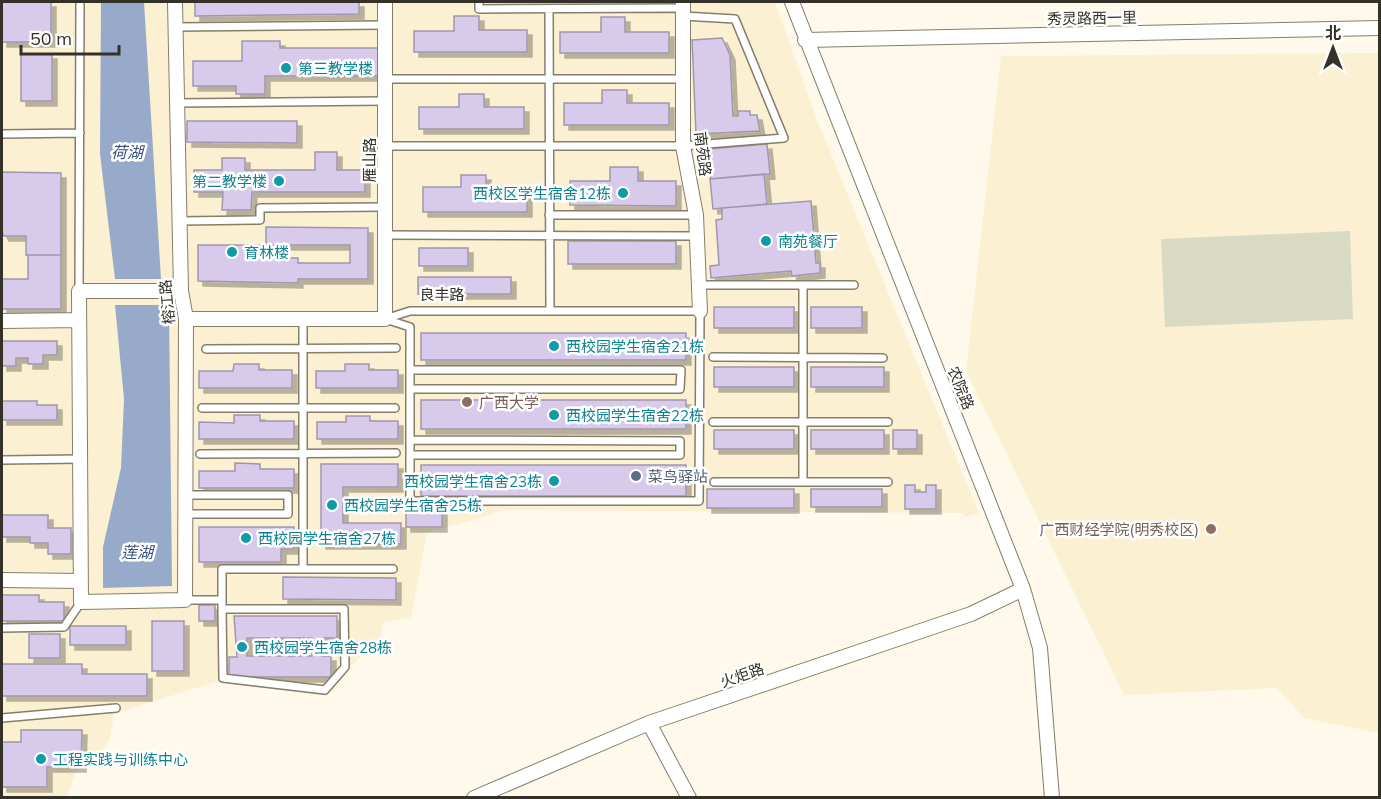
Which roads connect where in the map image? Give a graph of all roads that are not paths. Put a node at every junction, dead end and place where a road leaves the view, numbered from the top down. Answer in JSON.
{"nodes":[{"id":1,"x":80,"y":2,"type":"edge"},
{"id":2,"x":175,"y":2,"type":"edge"},
{"id":3,"x":385,"y":2,"type":"edge"},
{"id":4,"x":479,"y":2,"type":"edge"},
{"id":5,"x":792,"y":2,"type":"edge"},
{"id":6,"x":549,"y":9,"type":"junction"},
{"id":7,"x":683,"y":9,"type":"edge"},
{"id":8,"x":385,"y":25,"type":"junction"},
{"id":9,"x":176,"y":27,"type":"junction"},
{"id":10,"x":1380,"y":28,"type":"edge"},
{"id":11,"x":805,"y":40,"type":"junction"},
{"id":12,"x":385,"y":79,"type":"junction"},
{"id":13,"x":549,"y":79,"type":"junction"},
{"id":14,"x":683,"y":79,"type":"junction"},
{"id":15,"x":385,"y":101,"type":"junction"},
{"id":16,"x":177,"y":103,"type":"junction"},
{"id":17,"x":80,"y":133,"type":"junction"},
{"id":18,"x":2,"y":134,"type":"edge"},
{"id":19,"x":385,"y":146,"type":"junction"},
{"id":20,"x":549,"y":146,"type":"junction"},
{"id":21,"x":683,"y":146,"type":"junction"},
{"id":22,"x":385,"y":207,"type":"junction"},
{"id":23,"x":549,"y":215,"type":"junction"},
{"id":24,"x":696,"y":215,"type":"junction"},
{"id":25,"x":180,"y":221,"type":"junction"},
{"id":26,"x":385,"y":235,"type":"junction"},
{"id":27,"x":549,"y":235,"type":"junction"},
{"id":28,"x":697,"y":236,"type":"junction"},
{"id":29,"x":699,"y":285,"type":"junction"},
{"id":30,"x":803,"y":285,"type":"junction"},
{"id":31,"x":854,"y":285,"type":"dead end"},
{"id":32,"x":79,"y":291,"type":"junction"},
{"id":33,"x":181,"y":291,"type":"junction"},
{"id":34,"x":550,"y":311,"type":"junction"},
{"id":35,"x":700,"y":311,"type":"junction"},
{"id":36,"x":186,"y":319,"type":"junction"},
{"id":37,"x":303,"y":319,"type":"junction"},
{"id":38,"x":385,"y":319,"type":"junction"},
{"id":39,"x":79,"y":320,"type":"junction"},
{"id":40,"x":2,"y":321,"type":"edge"},
{"id":41,"x":396,"y":348,"type":"dead end"},
{"id":42,"x":206,"y":349,"type":"dead end"},
{"id":43,"x":303,"y":349,"type":"junction"},
{"id":44,"x":713,"y":357,"type":"dead end"},
{"id":45,"x":803,"y":357,"type":"junction"},
{"id":46,"x":883,"y":358,"type":"dead end"},
{"id":47,"x":410,"y":370,"type":"junction"},
{"id":48,"x":410,"y":389,"type":"junction"},
{"id":49,"x":202,"y":408,"type":"dead end"},
{"id":50,"x":395,"y":408,"type":"dead end"},
{"id":51,"x":303,"y":409,"type":"junction"},
{"id":52,"x":713,"y":422,"type":"dead end"},
{"id":53,"x":803,"y":422,"type":"junction"},
{"id":54,"x":888,"y":422,"type":"dead end"},
{"id":55,"x":410,"y":440,"type":"junction"},
{"id":56,"x":396,"y":453,"type":"dead end"},
{"id":57,"x":200,"y":454,"type":"dead end"},
{"id":58,"x":303,"y":455,"type":"junction"},
{"id":59,"x":410,"y":455,"type":"junction"},
{"id":60,"x":80,"y":459,"type":"junction"},
{"id":61,"x":2,"y":460,"type":"edge"},
{"id":62,"x":714,"y":482,"type":"dead end"},
{"id":63,"x":803,"y":482,"type":"junction"},
{"id":64,"x":888,"y":482,"type":"dead end"},
{"id":65,"x":185,"y":495,"type":"junction"},
{"id":66,"x":185,"y":514,"type":"junction"},
{"id":67,"x":303,"y":569,"type":"junction"},
{"id":68,"x":393,"y":569,"type":"dead end"},
{"id":69,"x":2,"y":580,"type":"edge"},
{"id":70,"x":80,"y":580,"type":"junction"},
{"id":71,"x":1023,"y":589,"type":"junction"},
{"id":72,"x":185,"y":600,"type":"junction"},
{"id":73,"x":222,"y":600,"type":"junction"},
{"id":74,"x":81,"y":602,"type":"junction"},
{"id":75,"x":222,"y":609,"type":"junction"},
{"id":76,"x":2,"y":628,"type":"edge"},
{"id":77,"x":116,"y":708,"type":"dead end"},
{"id":78,"x":2,"y":718,"type":"edge"},
{"id":79,"x":649,"y":723,"type":"junction"},
{"id":80,"x":474,"y":798,"type":"edge"},
{"id":81,"x":689,"y":798,"type":"edge"},
{"id":82,"x":1052,"y":798,"type":"edge"}],
"edges":[{"from":1,"to":17,"type":"lane"},
{"from":2,"to":9,"type":"street","name":"榕江路"},
{"from":3,"to":8,"type":"street","name":"雁山路"},
{"from":4,"to":6,"type":"lane"},
{"from":5,"to":11,"type":"street","name":"农院路"},
{"from":6,"to":7,"type":"lane"},
{"from":6,"to":13,"type":"lane"},
{"from":7,"to":14,"type":"street","name":"南苑路"},
{"from":7,"to":21,"type":"lane"},
{"from":8,"to":9,"type":"lane"},
{"from":8,"to":12,"type":"street","name":"雁山路"},
{"from":9,"to":16,"type":"street","name":"榕江路"},
{"from":10,"to":11,"type":"street","name":"秀灵路西一里"},
{"from":11,"to":71,"type":"street","name":"农院路"},
{"from":12,"to":13,"type":"lane"},
{"from":12,"to":15,"type":"street","name":"雁山路"},
{"from":13,"to":14,"type":"lane"},
{"from":13,"to":20,"type":"lane"},
{"from":14,"to":21,"type":"street","name":"南苑路"},
{"from":15,"to":16,"type":"lane"},
{"from":15,"to":19,"type":"street","name":"雁山路"},
{"from":16,"to":25,"type":"street","name":"榕江路"},
{"from":17,"to":18,"type":"lane"},
{"from":17,"to":32,"type":"lane"},
{"from":19,"to":20,"type":"lane"},
{"from":19,"to":22,"type":"street","name":"雁山路"},
{"from":20,"to":21,"type":"lane"},
{"from":20,"to":23,"type":"lane"},
{"from":21,"to":24,"type":"street","name":"南苑路"},
{"from":22,"to":25,"type":"lane"},
{"from":22,"to":26,"type":"street","name":"雁山路"},
{"from":23,"to":24,"type":"lane"},
{"from":23,"to":27,"type":"lane"},
{"from":24,"to":28,"type":"street","name":"南苑路"},
{"from":25,"to":33,"type":"street","name":"榕江路"},
{"from":26,"to":27,"type":"lane"},
{"from":26,"to":38,"type":"street","name":"雁山路"},
{"from":27,"to":28,"type":"lane"},
{"from":27,"to":34,"type":"lane"},
{"from":28,"to":29,"type":"street","name":"南苑路"},
{"from":29,"to":30,"type":"lane"},
{"from":29,"to":35,"type":"street","name":"南苑路"},
{"from":30,"to":31,"type":"lane"},
{"from":30,"to":45,"type":"lane"},
{"from":32,"to":33,"type":"street"},
{"from":32,"to":39,"type":"street"},
{"from":33,"to":36,"type":"street","name":"榕江路"},
{"from":34,"to":35,"type":"lane","name":"良丰路"},
{"from":34,"to":38,"type":"lane","name":"良丰路"},
{"from":35,"to":59,"type":"lane"},
{"from":36,"to":37,"type":"street","name":"良丰路"},
{"from":36,"to":65,"type":"street","name":"榕江路"},
{"from":37,"to":38,"type":"street","name":"良丰路"},
{"from":37,"to":43,"type":"lane"},
{"from":38,"to":47,"type":"lane"},
{"from":39,"to":40,"type":"street"},
{"from":39,"to":60,"type":"street"},
{"from":41,"to":43,"type":"lane"},
{"from":42,"to":43,"type":"lane"},
{"from":43,"to":51,"type":"lane"},
{"from":44,"to":45,"type":"lane"},
{"from":45,"to":46,"type":"lane"},
{"from":45,"to":53,"type":"lane"},
{"from":47,"to":48,"type":"lane"},
{"from":47,"to":48,"type":"lane"},
{"from":48,"to":55,"type":"lane"},
{"from":49,"to":51,"type":"lane"},
{"from":50,"to":51,"type":"lane"},
{"from":51,"to":58,"type":"lane"},
{"from":52,"to":53,"type":"lane"},
{"from":53,"to":54,"type":"lane"},
{"from":53,"to":63,"type":"lane"},
{"from":55,"to":59,"type":"lane"},
{"from":55,"to":59,"type":"lane"},
{"from":56,"to":58,"type":"lane"},
{"from":57,"to":58,"type":"lane"},
{"from":58,"to":67,"type":"lane"},
{"from":60,"to":61,"type":"lane"},
{"from":60,"to":70,"type":"street"},
{"from":62,"to":63,"type":"lane"},
{"from":63,"to":64,"type":"lane"},
{"from":65,"to":66,"type":"street","name":"榕江路"},
{"from":65,"to":66,"type":"lane"},
{"from":66,"to":72,"type":"street","name":"榕江路"},
{"from":67,"to":68,"type":"lane"},
{"from":67,"to":73,"type":"lane"},
{"from":69,"to":70,"type":"street"},
{"from":70,"to":74,"type":"street"},
{"from":71,"to":79,"type":"street","name":"火炬路"},
{"from":71,"to":82,"type":"street","name":"农院路"},
{"from":72,"to":73,"type":"lane"},
{"from":72,"to":74,"type":"street"},
{"from":73,"to":75,"type":"lane"},
{"from":74,"to":76,"type":"lane"},
{"from":75,"to":75,"type":"lane"},
{"from":77,"to":78,"type":"lane"},
{"from":79,"to":80,"type":"street","name":"火炬路"},
{"from":79,"to":81,"type":"street"}]}
